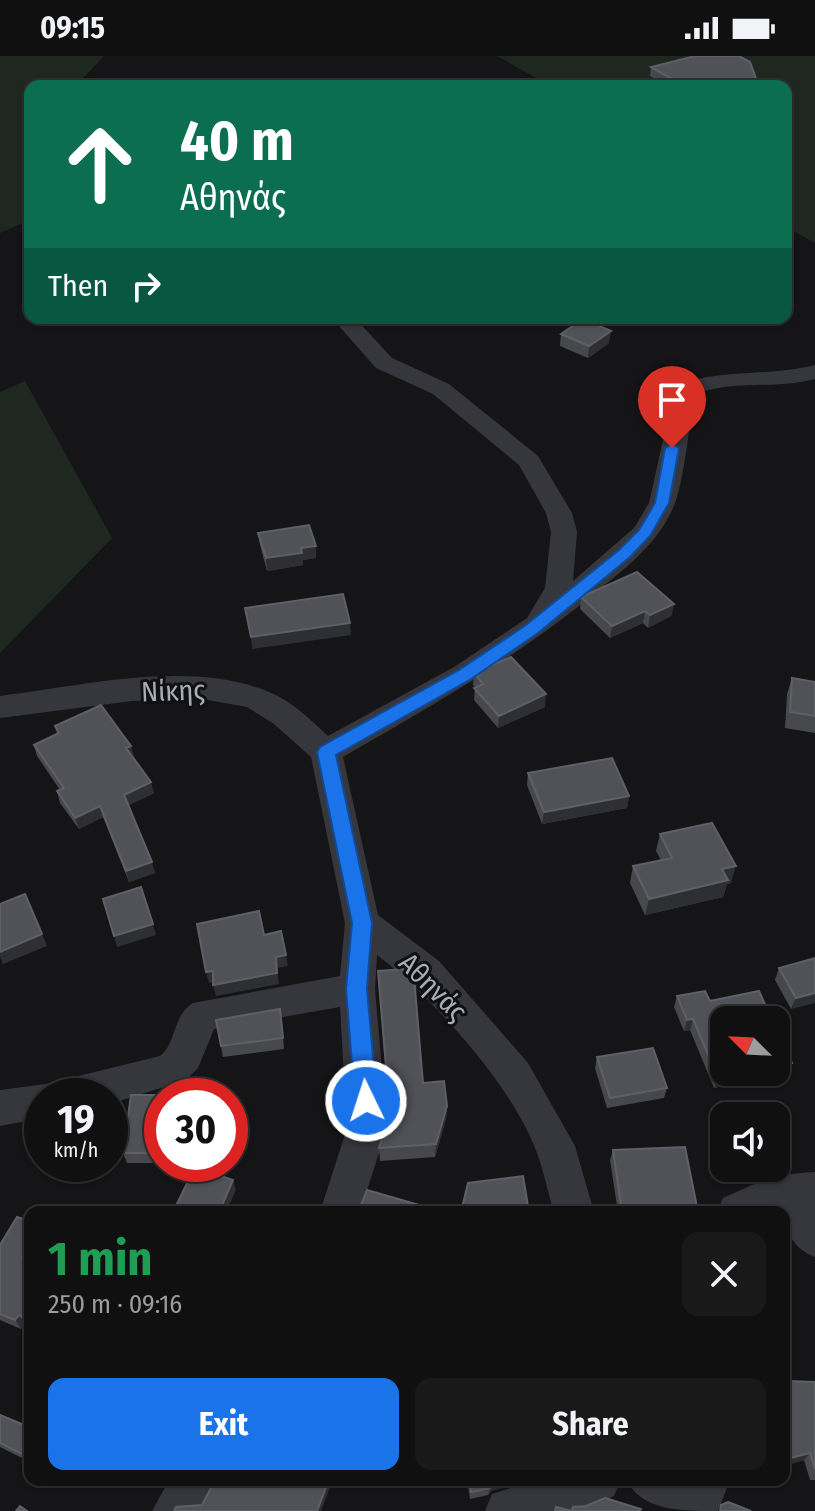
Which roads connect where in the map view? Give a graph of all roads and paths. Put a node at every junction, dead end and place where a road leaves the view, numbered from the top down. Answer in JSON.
{"nodes":[{"id":1,"x":348,"y":324,"type":"edge"},
{"id":2,"x":815,"y":372,"type":"edge"},
{"id":3,"x":532,"y":629,"type":"junction"},
{"id":4,"x":0,"y":707,"type":"edge"},
{"id":5,"x":326,"y":752,"type":"junction"},
{"id":6,"x":362,"y":923,"type":"junction"},
{"id":7,"x":357,"y":989,"type":"junction"},
{"id":8,"x":128,"y":1080,"type":"edge"},
{"id":9,"x":24,"y":1103,"type":"edge"},
{"id":10,"x":0,"y":1108,"type":"edge"},
{"id":11,"x":800,"y":1192,"type":"edge"},
{"id":12,"x":342,"y":1206,"type":"edge"},
{"id":13,"x":572,"y":1206,"type":"edge"},
{"id":14,"x":749,"y":1206,"type":"edge"},
{"id":15,"x":815,"y":1237,"type":"edge"},
{"id":16,"x":192,"y":1486,"type":"edge"},
{"id":17,"x":585,"y":1486,"type":"edge"},
{"id":18,"x":657,"y":1486,"type":"edge"},
{"id":19,"x":704,"y":1486,"type":"edge"},
{"id":20,"x":176,"y":1511,"type":"edge"},
{"id":21,"x":509,"y":1511,"type":"edge"},
{"id":22,"x":692,"y":1511,"type":"edge"}],
"edges":[{"from":1,"to":3,"type":"street"},
{"from":2,"to":3,"type":"street"},
{"from":3,"to":5,"type":"street"},
{"from":4,"to":5,"type":"street","name":"Νίκης"},
{"from":5,"to":6,"type":"street"},
{"from":6,"to":7,"type":"street"},
{"from":6,"to":13,"type":"street","name":"Αθηνάς"},
{"from":7,"to":8,"type":"street"},
{"from":7,"to":12,"type":"street"},
{"from":9,"to":10,"type":"street"},
{"from":11,"to":14,"type":"street"},
{"from":11,"to":15,"type":"street"},
{"from":16,"to":20,"type":"street"},
{"from":17,"to":21,"type":"street"},
{"from":18,"to":22,"type":"street"},
{"from":19,"to":22,"type":"street"}]}
